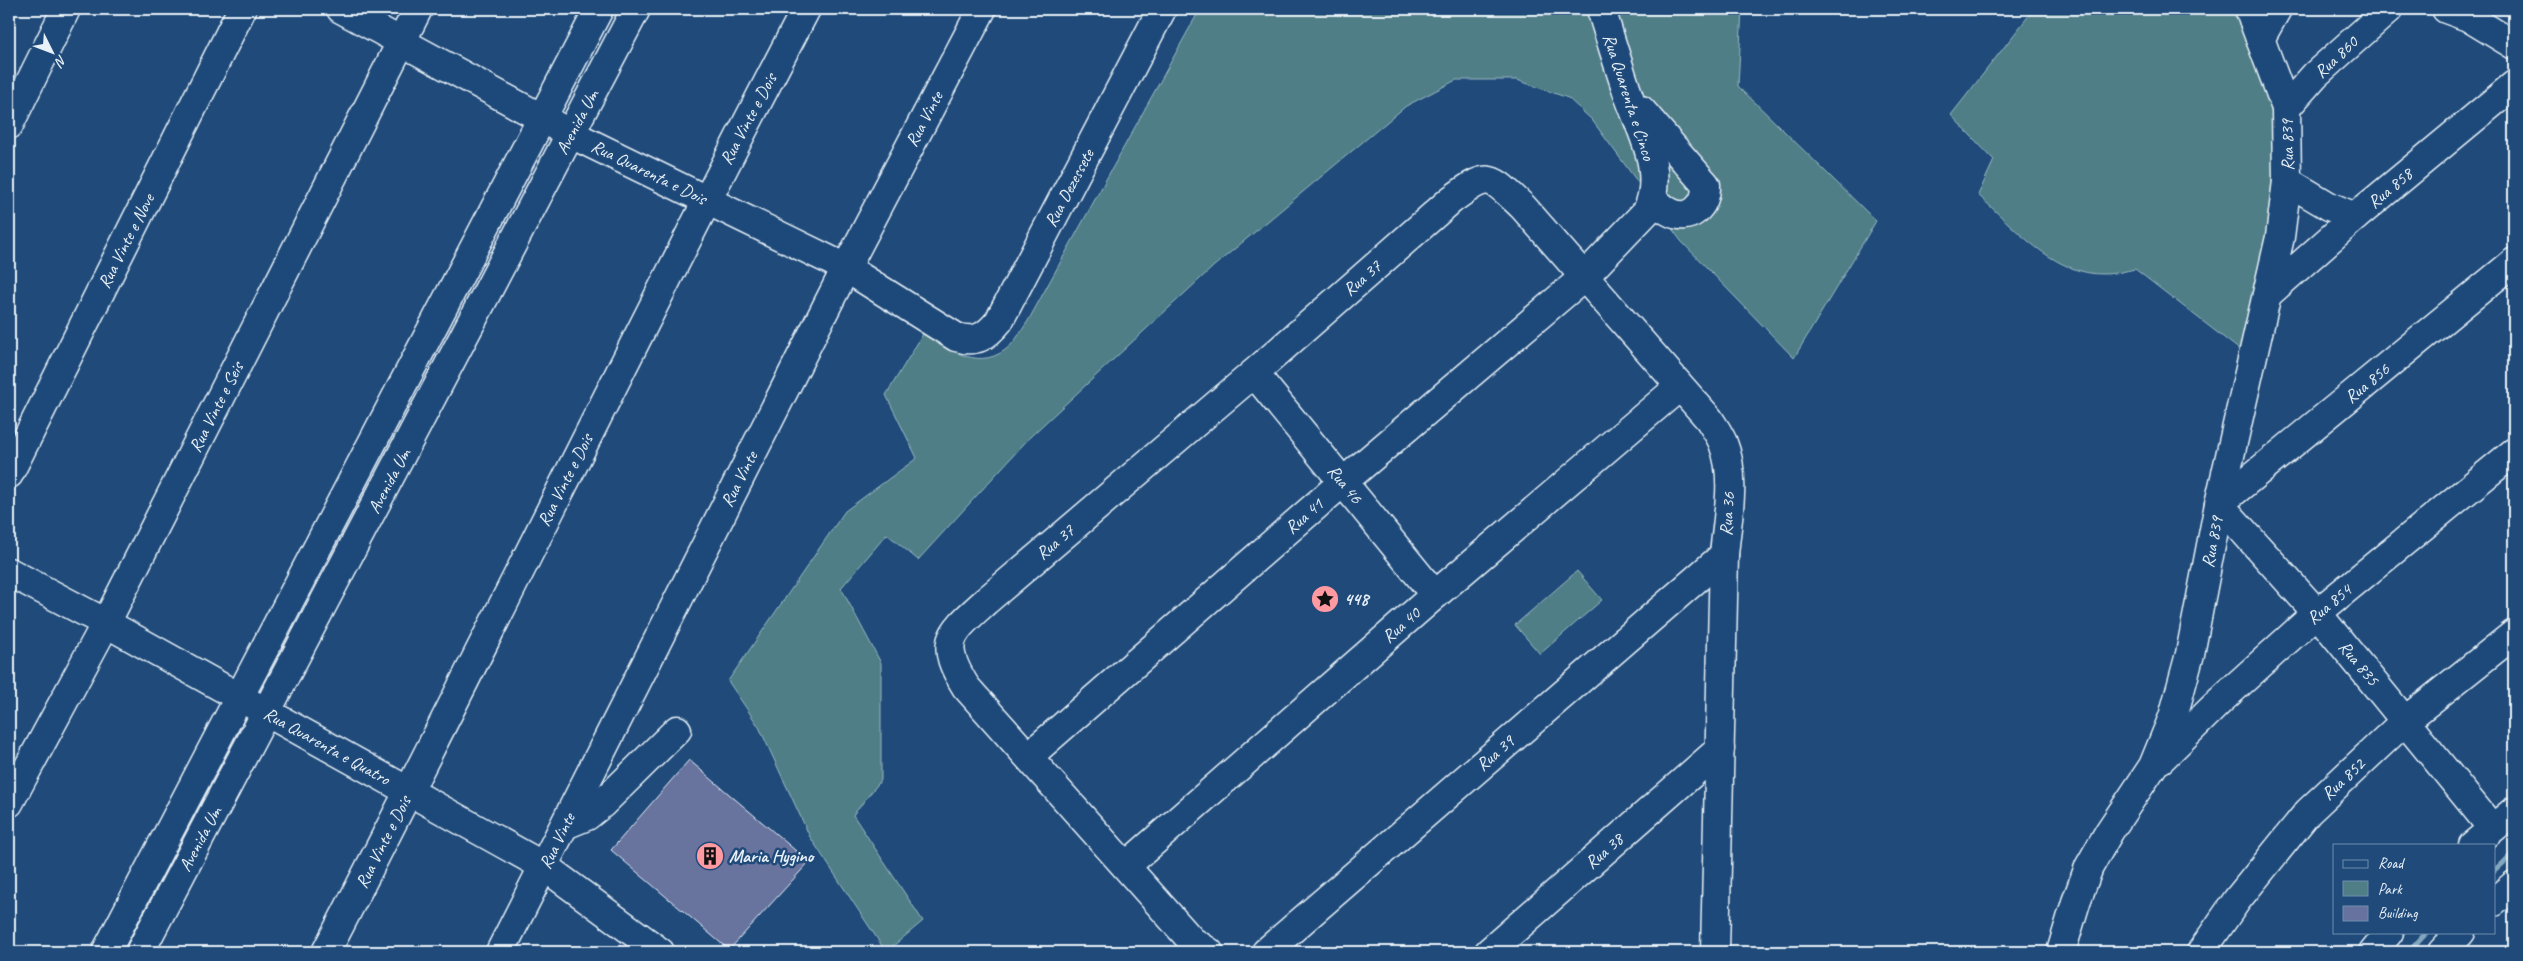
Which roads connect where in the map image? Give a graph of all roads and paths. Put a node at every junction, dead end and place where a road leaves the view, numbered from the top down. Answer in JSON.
{"nodes":[{"id":1,"x":66,"y":9,"type":"edge"},
{"id":2,"x":242,"y":9,"type":"edge"},
{"id":3,"x":341,"y":9,"type":"edge"},
{"id":4,"x":418,"y":9,"type":"edge"},
{"id":5,"x":599,"y":9,"type":"edge"},
{"id":6,"x":636,"y":9,"type":"edge"},
{"id":7,"x":806,"y":9,"type":"edge"},
{"id":8,"x":982,"y":9,"type":"edge"},
{"id":9,"x":1162,"y":9,"type":"edge"},
{"id":10,"x":1601,"y":9,"type":"edge"},
{"id":11,"x":2249,"y":9,"type":"edge"},
{"id":12,"x":2278,"y":9,"type":"edge"},
{"id":13,"x":2389,"y":9,"type":"edge"},
{"id":14,"x":2446,"y":9,"type":"edge"},
{"id":15,"x":2260,"y":39,"type":"junction"},
{"id":16,"x":403,"y":41,"type":"junction"},
{"id":17,"x":2514,"y":45,"type":"edge"},
{"id":18,"x":2514,"y":85,"type":"edge"},
{"id":19,"x":1629,"y":97,"type":"junction"},
{"id":20,"x":2286,"y":108,"type":"junction"},
{"id":21,"x":542,"y":118,"type":"junction"},
{"id":22,"x":9,"y":125,"type":"edge"},
{"id":23,"x":571,"y":134,"type":"junction"},
{"id":24,"x":1476,"y":181,"type":"joint"},
{"id":25,"x":2287,"y":181,"type":"junction"},
{"id":26,"x":1652,"y":199,"type":"junction"},
{"id":27,"x":706,"y":200,"type":"junction"},
{"id":28,"x":2355,"y":217,"type":"junction"},
{"id":29,"x":2514,"y":262,"type":"edge"},
{"id":30,"x":846,"y":268,"type":"junction"},
{"id":31,"x":1583,"y":278,"type":"junction"},
{"id":32,"x":2268,"y":294,"type":"junction"},
{"id":33,"x":956,"y":337,"type":"joint"},
{"id":34,"x":1254,"y":372,"type":"junction"},
{"id":35,"x":1679,"y":387,"type":"junction"},
{"id":36,"x":2514,"y":452,"type":"edge"},
{"id":37,"x":9,"y":474,"type":"edge"},
{"id":38,"x":1343,"y":482,"type":"junction"},
{"id":39,"x":2219,"y":504,"type":"junction"},
{"id":40,"x":1724,"y":555,"type":"junction"},
{"id":41,"x":9,"y":572,"type":"edge"},
{"id":42,"x":1435,"y":595,"type":"junction"},
{"id":43,"x":2317,"y":613,"type":"junction"},
{"id":44,"x":106,"y":623,"type":"junction"},
{"id":45,"x":2514,"y":634,"type":"edge"},
{"id":46,"x":240,"y":698,"type":"junction"},
{"id":47,"x":2222,"y":698,"type":"junction"},
{"id":48,"x":2176,"y":703,"type":"junction"},
{"id":49,"x":267,"y":712,"type":"junction"},
{"id":50,"x":2406,"y":720,"type":"junction"},
{"id":51,"x":677,"y":730,"type":"dead end"},
{"id":52,"x":1720,"y":749,"type":"junction"},
{"id":53,"x":1029,"y":756,"type":"junction"},
{"id":54,"x":2153,"y":766,"type":"junction"},
{"id":55,"x":409,"y":792,"type":"junction"},
{"id":56,"x":9,"y":803,"type":"edge"},
{"id":57,"x":2514,"y":811,"type":"edge"},
{"id":58,"x":565,"y":825,"type":"junction"},
{"id":59,"x":2482,"y":836,"type":"edge"},
{"id":60,"x":1126,"y":866,"type":"junction"},
{"id":61,"x":545,"y":867,"type":"junction"},
{"id":62,"x":2514,"y":885,"type":"edge"},
{"id":63,"x":2496,"y":900,"type":"edge"},
{"id":64,"x":2387,"y":934,"type":"edge"},
{"id":65,"x":2459,"y":934,"type":"edge"},
{"id":66,"x":1709,"y":949,"type":"edge"},
{"id":67,"x":106,"y":952,"type":"edge"},
{"id":68,"x":140,"y":952,"type":"edge"},
{"id":69,"x":326,"y":952,"type":"edge"},
{"id":70,"x":500,"y":952,"type":"edge"},
{"id":71,"x":660,"y":952,"type":"edge"},
{"id":72,"x":1209,"y":952,"type":"edge"},
{"id":73,"x":1266,"y":952,"type":"edge"},
{"id":74,"x":1488,"y":952,"type":"edge"},
{"id":75,"x":2061,"y":952,"type":"edge"},
{"id":76,"x":2202,"y":952,"type":"edge"},
{"id":77,"x":2373,"y":952,"type":"edge"},
{"id":78,"x":2442,"y":952,"type":"edge"}],
"edges":[{"from":1,"to":22,"type":"street"},
{"from":2,"to":37,"type":"street","name":"Rua Vinte e Nove"},
{"from":3,"to":16,"type":"street","name":"Rua Quarenta e Dois"},
{"from":4,"to":16,"type":"street","name":"Rua Vinte e Seis"},
{"from":5,"to":21,"type":"street","name":"Avenida Um"},
{"from":6,"to":23,"type":"street","name":"Avenida Um"},
{"from":7,"to":27,"type":"street","name":"Rua Vinte e Dois"},
{"from":8,"to":30,"type":"street","name":"Rua Vinte"},
{"from":9,"to":33,"type":"street","name":"Rua Dezessete"},
{"from":10,"to":19,"type":"street","name":"Rua Quarenta e Cinco"},
{"from":11,"to":15,"type":"street","name":"Rua 839"},
{"from":12,"to":15,"type":"street"},
{"from":13,"to":20,"type":"street","name":"Rua 860"},
{"from":14,"to":17,"type":"street"},
{"from":15,"to":20,"type":"street","name":"Rua 839"},
{"from":16,"to":21,"type":"street","name":"Rua Quarenta e Dois"},
{"from":16,"to":44,"type":"street","name":"Rua Vinte e Seis"},
{"from":18,"to":28,"type":"street","name":"Rua 858"},
{"from":19,"to":26,"type":"street","name":"Rua Quarenta e Cinco"},
{"from":19,"to":26,"type":"street"},
{"from":20,"to":25,"type":"street","name":"Rua 839"},
{"from":21,"to":23,"type":"street","name":"Rua Quarenta e Dois"},
{"from":21,"to":46,"type":"street","name":"Avenida Um"},
{"from":23,"to":27,"type":"street","name":"Rua Quarenta e Dois"},
{"from":23,"to":49,"type":"street","name":"Avenida Um"},
{"from":24,"to":31,"type":"street","name":"Rua 36"},
{"from":24,"to":34,"type":"street","name":"Rua 37"},
{"from":25,"to":28,"type":"street"},
{"from":25,"to":32,"type":"street","name":"Rua 839"},
{"from":26,"to":31,"type":"street","name":"Rua Quarenta e Cinco"},
{"from":27,"to":30,"type":"street","name":"Rua Quarenta e Dois"},
{"from":27,"to":55,"type":"street","name":"Rua Vinte e Dois"},
{"from":28,"to":32,"type":"street","name":"Rua 858"},
{"from":29,"to":39,"type":"street","name":"Rua 856"},
{"from":30,"to":33,"type":"street","name":"Rua Quarenta e Dois"},
{"from":30,"to":58,"type":"street","name":"Rua Vinte"},
{"from":31,"to":35,"type":"street","name":"Rua 36"},
{"from":31,"to":38,"type":"street","name":"Rua 41"},
{"from":32,"to":39,"type":"street","name":"Rua 839"},
{"from":34,"to":38,"type":"street","name":"Rua 46"},
{"from":34,"to":53,"type":"street","name":"Rua 37"},
{"from":35,"to":40,"type":"street","name":"Rua 36"},
{"from":35,"to":42,"type":"street","name":"Rua 40"},
{"from":36,"to":43,"type":"street","name":"Rua 854"},
{"from":38,"to":42,"type":"street","name":"Rua 46"},
{"from":38,"to":53,"type":"street","name":"Rua 41"},
{"from":39,"to":43,"type":"street","name":"Rua 835"},
{"from":39,"to":48,"type":"street","name":"Rua 839"},
{"from":40,"to":52,"type":"street","name":"Rua 36"},
{"from":40,"to":73,"type":"street","name":"Rua 39"},
{"from":41,"to":44,"type":"street","name":"Rua Quarenta e Quatro"},
{"from":42,"to":60,"type":"street","name":"Rua 40"},
{"from":43,"to":47,"type":"street","name":"Rua 854"},
{"from":43,"to":50,"type":"street","name":"Rua 835"},
{"from":44,"to":46,"type":"street","name":"Rua Quarenta e Quatro"},
{"from":44,"to":56,"type":"street","name":"Rua Vinte e Seis"},
{"from":45,"to":50,"type":"street","name":"Rua 852"},
{"from":46,"to":49,"type":"street","name":"Rua Quarenta e Quatro"},
{"from":46,"to":67,"type":"street","name":"Avenida Um"},
{"from":47,"to":48,"type":"street"},
{"from":47,"to":54,"type":"street","name":"Rua 854"},
{"from":48,"to":54,"type":"street","name":"Rua 839"},
{"from":49,"to":55,"type":"street","name":"Rua Quarenta e Quatro"},
{"from":49,"to":68,"type":"street","name":"Avenida Um"},
{"from":50,"to":59,"type":"street","name":"Rua 835"},
{"from":50,"to":76,"type":"street","name":"Rua 852"},
{"from":51,"to":58,"type":"street"},
{"from":52,"to":66,"type":"street","name":"Rua 36"},
{"from":52,"to":74,"type":"street","name":"Rua 38"},
{"from":53,"to":60,"type":"street","name":"Rua 37"},
{"from":54,"to":75,"type":"street","name":"Rua 839"},
{"from":55,"to":61,"type":"street","name":"Rua Quarenta e Quatro"},
{"from":55,"to":69,"type":"street","name":"Rua Vinte e Dois"},
{"from":57,"to":59,"type":"street"},
{"from":58,"to":61,"type":"street","name":"Rua Vinte"},
{"from":60,"to":72,"type":"street","name":"Rua 37"},
{"from":61,"to":70,"type":"street","name":"Rua Vinte"},
{"from":61,"to":71,"type":"street","name":"Rua Quarenta e Quatro"},
{"from":62,"to":63,"type":"street"},
{"from":64,"to":77,"type":"street"},
{"from":65,"to":78,"type":"street"}]}
